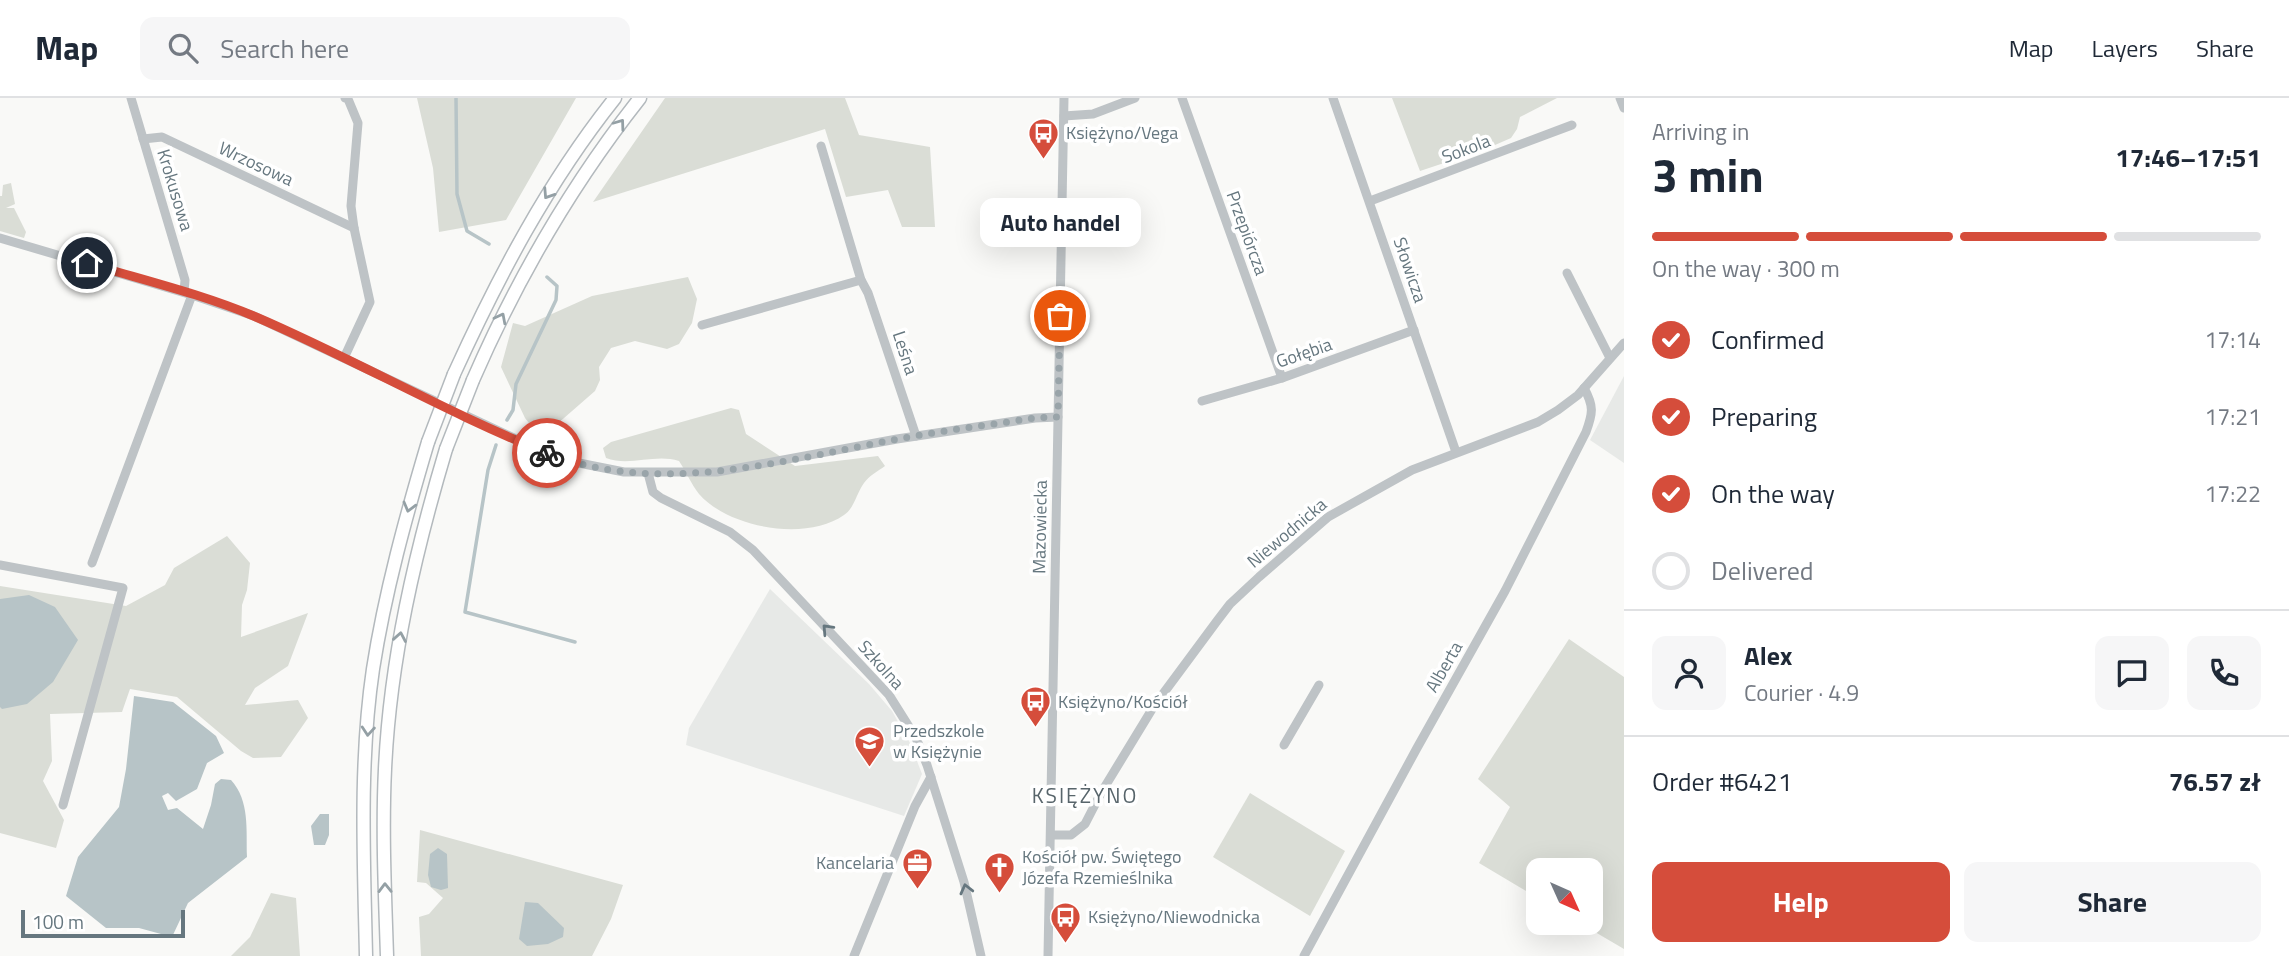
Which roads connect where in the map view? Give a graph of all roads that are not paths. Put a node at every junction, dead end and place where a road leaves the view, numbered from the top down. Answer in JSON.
{"nodes":[{"id":1,"x":131,"y":98,"type":"edge"},
{"id":2,"x":345,"y":98,"type":"edge"},
{"id":3,"x":615,"y":98,"type":"edge"},
{"id":4,"x":640,"y":98,"type":"edge"},
{"id":5,"x":1064,"y":98,"type":"edge"},
{"id":6,"x":1135,"y":98,"type":"edge"},
{"id":7,"x":1182,"y":98,"type":"edge"},
{"id":8,"x":1333,"y":98,"type":"edge"},
{"id":9,"x":1620,"y":98,"type":"edge"},
{"id":10,"x":1624,"y":108,"type":"edge"},
{"id":11,"x":1064,"y":116,"type":"junction"},
{"id":12,"x":1572,"y":125,"type":"dead end"},
{"id":13,"x":143,"y":139,"type":"junction"},
{"id":14,"x":821,"y":146,"type":"dead end"},
{"id":15,"x":1370,"y":201,"type":"junction"},
{"id":16,"x":354,"y":228,"type":"junction"},
{"id":17,"x":0,"y":238,"type":"edge"},
{"id":18,"x":1567,"y":273,"type":"dead end"},
{"id":19,"x":861,"y":280,"type":"junction"},
{"id":20,"x":188,"y":294,"type":"junction"},
{"id":21,"x":702,"y":325,"type":"dead end"},
{"id":22,"x":1415,"y":330,"type":"junction"},
{"id":23,"x":1624,"y":343,"type":"edge"},
{"id":24,"x":344,"y":358,"type":"junction"},
{"id":25,"x":1610,"y":358,"type":"junction"},
{"id":26,"x":1282,"y":378,"type":"junction"},
{"id":27,"x":1584,"y":388,"type":"junction"},
{"id":28,"x":1202,"y":401,"type":"dead end"},
{"id":29,"x":1058,"y":417,"type":"junction"},
{"id":30,"x":916,"y":436,"type":"junction"},
{"id":31,"x":1456,"y":452,"type":"junction"},
{"id":32,"x":648,"y":473,"type":"junction"},
{"id":33,"x":92,"y":563,"type":"dead end"},
{"id":34,"x":0,"y":565,"type":"edge"},
{"id":35,"x":1319,"y":685,"type":"dead end"},
{"id":36,"x":1284,"y":745,"type":"dead end"},
{"id":37,"x":931,"y":777,"type":"junction"},
{"id":38,"x":63,"y":805,"type":"dead end"},
{"id":39,"x":1051,"y":835,"type":"junction"},
{"id":40,"x":366,"y":956,"type":"edge"},
{"id":41,"x":387,"y":956,"type":"edge"},
{"id":42,"x":854,"y":956,"type":"edge"},
{"id":43,"x":981,"y":956,"type":"edge"},
{"id":44,"x":1048,"y":956,"type":"edge"},
{"id":45,"x":1304,"y":956,"type":"edge"}],
"edges":[{"from":1,"to":13,"type":"street","name":"Krokusowa"},
{"from":2,"to":16,"type":"street"},
{"from":3,"to":40,"type":"main road","one_way":true,"bridge":true},
{"from":41,"to":4,"type":"main road","one_way":true,"bridge":true},
{"from":5,"to":11,"type":"street","name":"Mazowiecka"},
{"from":6,"to":11,"type":"street"},
{"from":7,"to":26,"type":"street","name":"Przepiórcza"},
{"from":8,"to":15,"type":"street","name":"Słowicza"},
{"from":9,"to":10,"type":"street"},
{"from":11,"to":29,"type":"street","name":"Mazowiecka"},
{"from":12,"to":15,"type":"street","name":"Sokola"},
{"from":13,"to":16,"type":"street","name":"Wrzosowa"},
{"from":13,"to":20,"type":"street","name":"Krokusowa"},
{"from":14,"to":19,"type":"street","name":"Leśna"},
{"from":15,"to":22,"type":"street","name":"Słowicza"},
{"from":16,"to":24,"type":"street"},
{"from":17,"to":20,"type":"street"},
{"from":18,"to":25,"type":"street"},
{"from":19,"to":21,"type":"street"},
{"from":19,"to":30,"type":"street","name":"Leśna"},
{"from":20,"to":24,"type":"street"},
{"from":20,"to":33,"type":"street"},
{"from":22,"to":26,"type":"street","name":"Gołębia"},
{"from":22,"to":31,"type":"street","name":"Słowicza"},
{"from":23,"to":25,"type":"street","name":"Niewodnicka"},
{"from":24,"to":32,"type":"street"},
{"from":25,"to":27,"type":"street","name":"Niewodnicka"},
{"from":26,"to":28,"type":"street","name":"Gołębia"},
{"from":27,"to":31,"type":"street","name":"Niewodnicka"},
{"from":27,"to":45,"type":"street","name":"Alberta"},
{"from":29,"to":30,"type":"street"},
{"from":29,"to":39,"type":"street","name":"Mazowiecka"},
{"from":30,"to":32,"type":"street"},
{"from":31,"to":39,"type":"street","name":"Niewodnicka"},
{"from":37,"to":32,"type":"street","name":"Szkolna","one_way":true},
{"from":34,"to":38,"type":"street"},
{"from":35,"to":36,"type":"street"},
{"from":37,"to":42,"type":"street"},
{"from":43,"to":37,"type":"street","name":"Szkolna","one_way":true},
{"from":39,"to":44,"type":"street","name":"Mazowiecka"}]}
